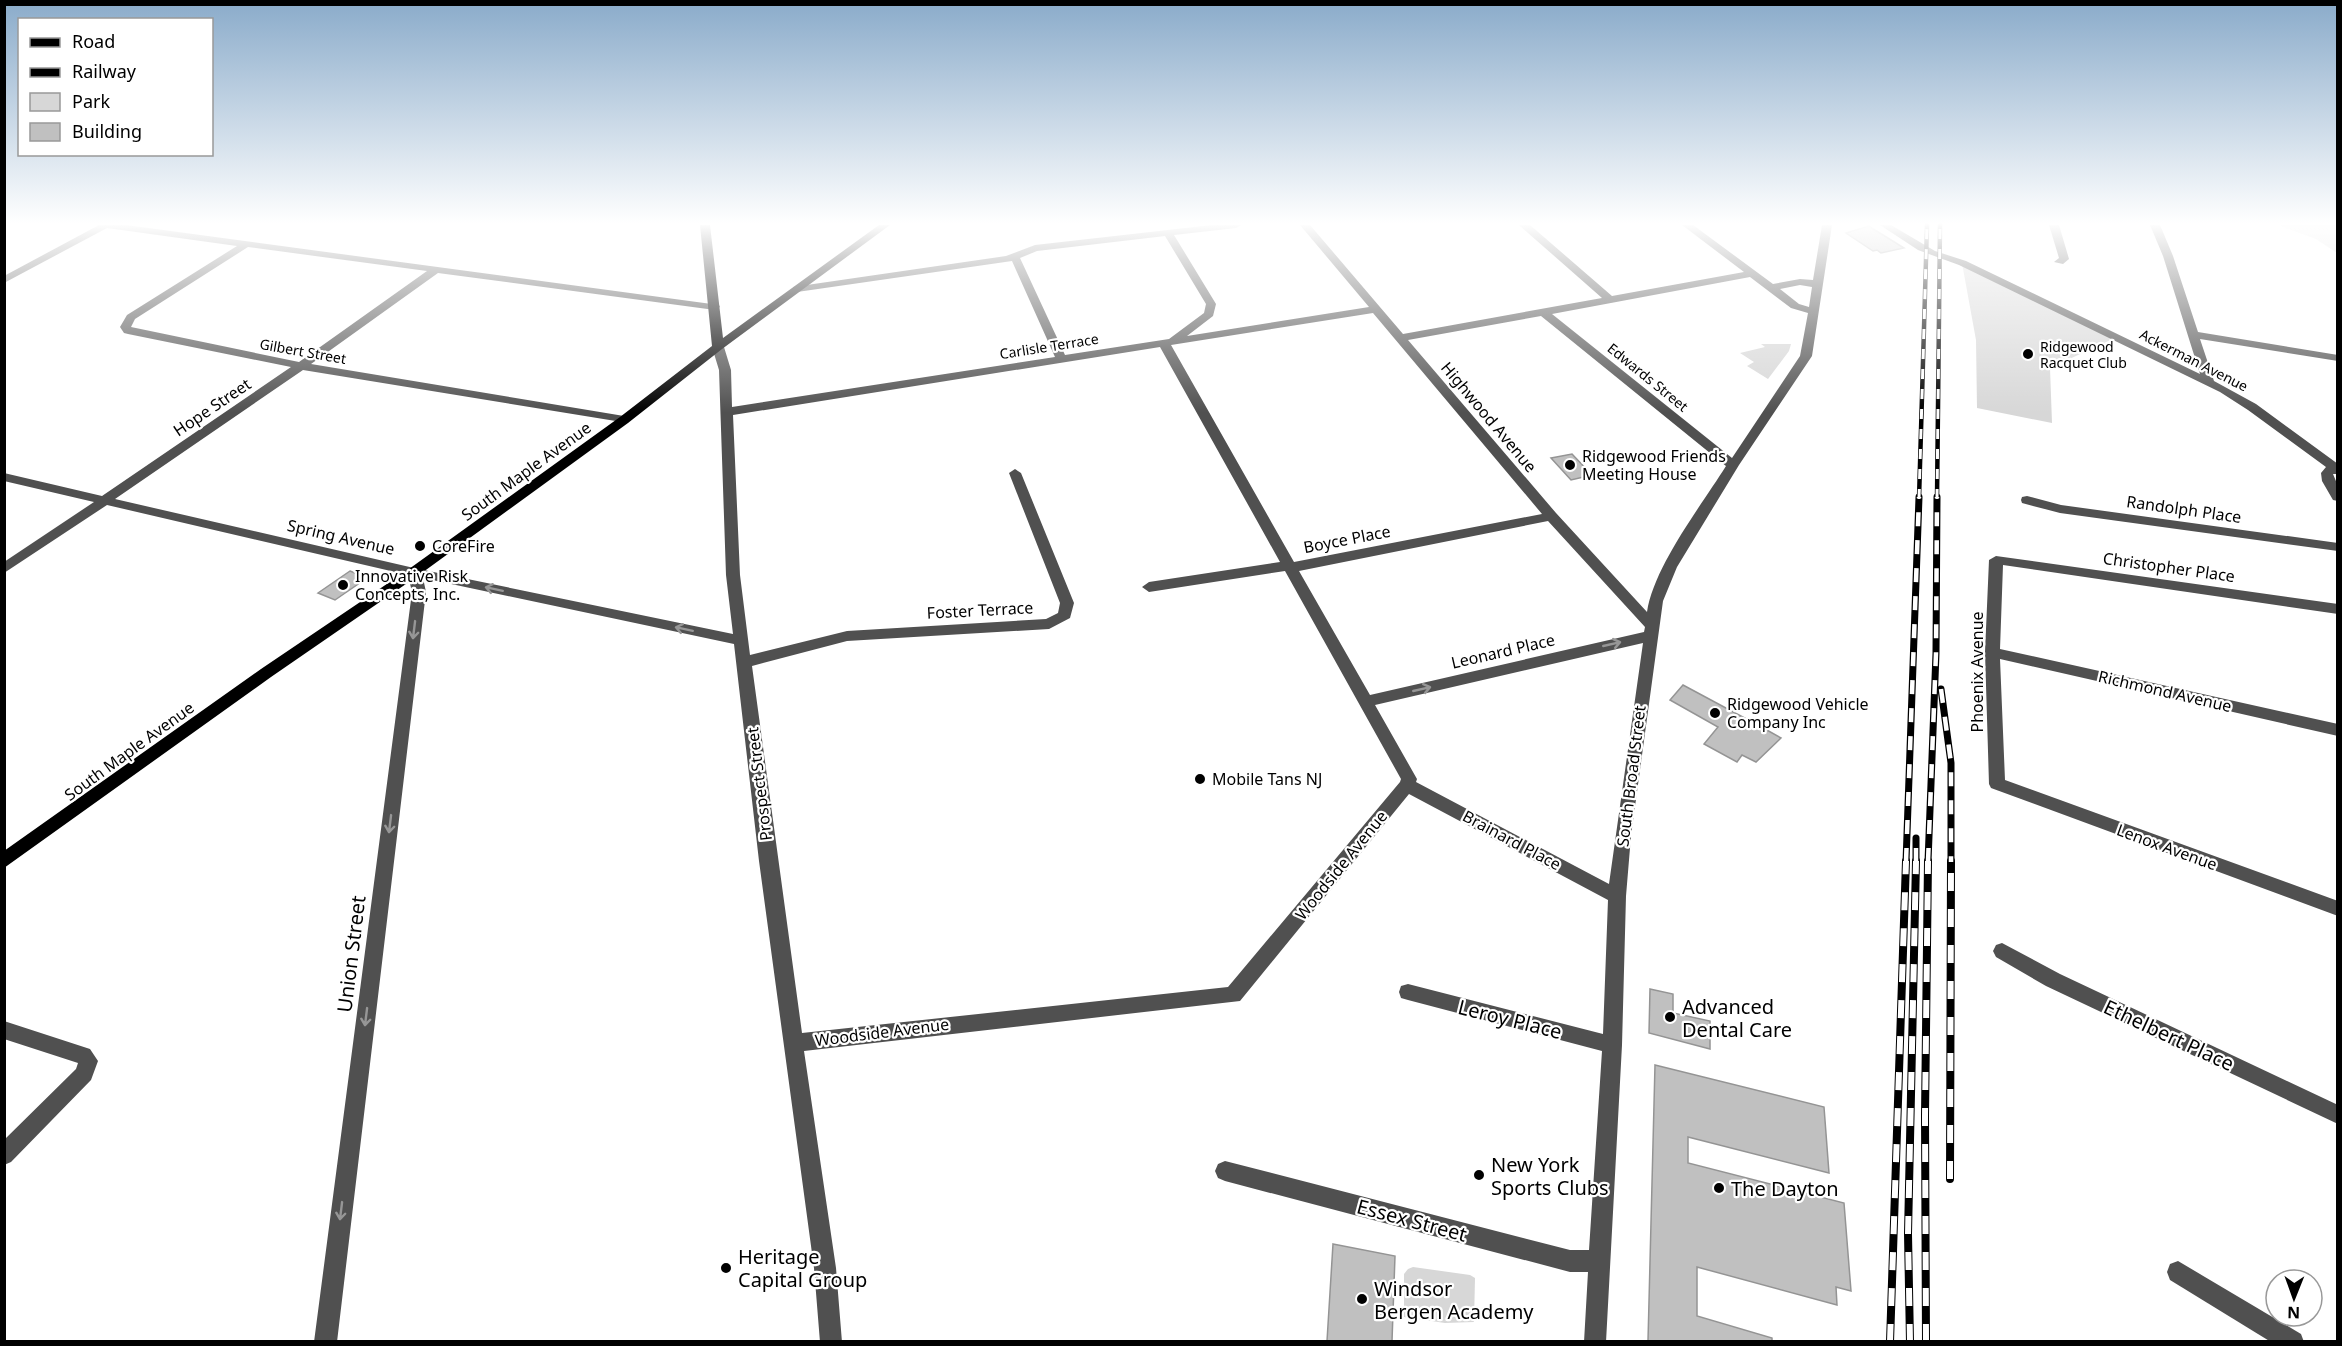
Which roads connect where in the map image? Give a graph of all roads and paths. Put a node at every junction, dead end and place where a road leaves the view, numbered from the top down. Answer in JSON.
{"nodes":[{"id":1,"x":176,"y":288,"type":"edge"},
{"id":2,"x":411,"y":288,"type":"edge"},
{"id":3,"x":575,"y":288,"type":"edge"},
{"id":4,"x":713,"y":288,"type":"edge"},
{"id":5,"x":805,"y":288,"type":"edge"},
{"id":6,"x":1029,"y":288,"type":"edge"},
{"id":7,"x":1201,"y":288,"type":"edge"},
{"id":8,"x":1359,"y":288,"type":"edge"},
{"id":9,"x":1596,"y":288,"type":"edge"},
{"id":10,"x":1677,"y":288,"type":"edge"},
{"id":11,"x":1771,"y":288,"type":"edge"},
{"id":12,"x":1816,"y":288,"type":"edge"},
{"id":13,"x":2013,"y":288,"type":"edge"},
{"id":14,"x":2178,"y":288,"type":"edge"},
{"id":15,"x":797,"y":289,"type":"joint"},
{"id":16,"x":1610,"y":300,"type":"junction"},
{"id":17,"x":715,"y":307,"type":"junction"},
{"id":18,"x":1377,"y":309,"type":"junction"},
{"id":19,"x":1812,"y":310,"type":"junction"},
{"id":20,"x":1544,"y":313,"type":"junction"},
{"id":21,"x":2192,"y":334,"type":"junction"},
{"id":22,"x":1401,"y":338,"type":"junction"},
{"id":23,"x":1168,"y":343,"type":"junction"},
{"id":24,"x":718,"y":347,"type":"junction"},
{"id":25,"x":2337,"y":358,"type":"edge"},
{"id":26,"x":1062,"y":360,"type":"junction"},
{"id":27,"x":301,"y":366,"type":"junction"},
{"id":28,"x":2209,"y":383,"type":"junction"},
{"id":29,"x":726,"y":412,"type":"junction"},
{"id":30,"x":624,"y":420,"type":"junction"},
{"id":31,"x":1733,"y":465,"type":"junction"},
{"id":32,"x":2336,"y":468,"type":"edge"},
{"id":33,"x":1015,"y":473,"type":"dead end"},
{"id":34,"x":4,"y":477,"type":"edge"},
{"id":35,"x":2337,"y":496,"type":"edge"},
{"id":36,"x":107,"y":499,"type":"junction"},
{"id":37,"x":2027,"y":500,"type":"dead end"},
{"id":38,"x":1551,"y":516,"type":"junction"},
{"id":39,"x":2337,"y":547,"type":"edge"},
{"id":40,"x":1996,"y":560,"type":"joint"},
{"id":41,"x":1290,"y":567,"type":"junction"},
{"id":42,"x":4,"y":569,"type":"edge"},
{"id":43,"x":414,"y":572,"type":"junction"},
{"id":44,"x":1149,"y":587,"type":"dead end"},
{"id":45,"x":2337,"y":609,"type":"edge"},
{"id":46,"x":1651,"y":631,"type":"junction"},
{"id":47,"x":742,"y":641,"type":"junction"},
{"id":48,"x":1992,"y":652,"type":"junction"},
{"id":49,"x":744,"y":662,"type":"junction"},
{"id":50,"x":1365,"y":702,"type":"junction"},
{"id":51,"x":2337,"y":730,"type":"edge"},
{"id":52,"x":1997,"y":784,"type":"joint"},
{"id":53,"x":1407,"y":785,"type":"junction"},
{"id":54,"x":4,"y":861,"type":"edge"},
{"id":55,"x":1617,"y":896,"type":"junction"},
{"id":56,"x":2337,"y":909,"type":"edge"},
{"id":57,"x":2002,"y":951,"type":"dead end"},
{"id":58,"x":1408,"y":992,"type":"dead end"},
{"id":59,"x":4,"y":1030,"type":"edge"},
{"id":60,"x":795,"y":1043,"type":"junction"},
{"id":61,"x":1612,"y":1045,"type":"junction"},
{"id":62,"x":2337,"y":1115,"type":"edge"},
{"id":63,"x":4,"y":1155,"type":"edge"},
{"id":64,"x":1226,"y":1171,"type":"dead end"},
{"id":65,"x":1600,"y":1261,"type":"junction"},
{"id":66,"x":2178,"y":1272,"type":"dead end"},
{"id":67,"x":325,"y":1341,"type":"edge"},
{"id":68,"x":831,"y":1341,"type":"edge"},
{"id":69,"x":1595,"y":1341,"type":"edge"},
{"id":70,"x":2293,"y":1341,"type":"edge"}],
"edges":[{"from":1,"to":27,"type":"street","name":"Gilbert Street"},
{"from":2,"to":27,"type":"street","name":"Hope Street"},
{"from":3,"to":17,"type":"street"},
{"from":4,"to":17,"type":"main road","name":"Prospect Street"},
{"from":5,"to":15,"type":"street"},
{"from":6,"to":26,"type":"street"},
{"from":7,"to":23,"type":"street"},
{"from":8,"to":18,"type":"street","name":"Highwood Avenue"},
{"from":9,"to":16,"type":"street"},
{"from":10,"to":16,"type":"street"},
{"from":11,"to":19,"type":"street"},
{"from":12,"to":19,"type":"street","name":"South Broad Street"},
{"from":13,"to":28,"type":"street","name":"Ackerman Avenue"},
{"from":14,"to":21,"type":"street"},
{"from":15,"to":24,"type":"main road","name":"South Maple Avenue"},
{"from":16,"to":20,"type":"street"},
{"from":17,"to":24,"type":"main road","name":"Prospect Street"},
{"from":18,"to":22,"type":"street","name":"Highwood Avenue"},
{"from":18,"to":23,"type":"street","name":"Carlisle Terrace"},
{"from":19,"to":31,"type":"street","name":"South Broad Street"},
{"from":20,"to":22,"type":"street"},
{"from":20,"to":31,"type":"street","name":"Edwards Street"},
{"from":21,"to":25,"type":"street"},
{"from":21,"to":28,"type":"street"},
{"from":22,"to":38,"type":"street","name":"Highwood Avenue"},
{"from":23,"to":26,"type":"street","name":"Carlisle Terrace"},
{"from":23,"to":41,"type":"street"},
{"from":24,"to":29,"type":"street","name":"Prospect Street"},
{"from":24,"to":30,"type":"main road","name":"South Maple Avenue"},
{"from":26,"to":29,"type":"street","name":"Carlisle Terrace"},
{"from":27,"to":30,"type":"street","name":"Gilbert Street"},
{"from":27,"to":36,"type":"street","name":"Hope Street"},
{"from":28,"to":32,"type":"street","name":"Ackerman Avenue"},
{"from":29,"to":47,"type":"street","name":"Prospect Street"},
{"from":30,"to":43,"type":"main road","name":"South Maple Avenue"},
{"from":31,"to":46,"type":"street","name":"South Broad Street"},
{"from":32,"to":35,"type":"street"},
{"from":33,"to":49,"type":"street","name":"Foster Terrace"},
{"from":34,"to":36,"type":"street","name":"Spring Avenue"},
{"from":36,"to":42,"type":"street","name":"Hope Street"},
{"from":36,"to":43,"type":"street","name":"Spring Avenue"},
{"from":37,"to":39,"type":"street","name":"Randolph Place"},
{"from":38,"to":41,"type":"street","name":"Boyce Place"},
{"from":38,"to":46,"type":"street","name":"Highwood Avenue"},
{"from":40,"to":45,"type":"street","name":"Christopher Place"},
{"from":40,"to":48,"type":"street","name":"Phoenix Avenue"},
{"from":41,"to":44,"type":"street","name":"Boyce Place"},
{"from":41,"to":50,"type":"street"},
{"from":47,"to":43,"type":"street","name":"Spring Avenue","one_way":true},
{"from":43,"to":54,"type":"main road","name":"South Maple Avenue"},
{"from":43,"to":67,"type":"street","name":"Union Street","one_way":true},
{"from":50,"to":46,"type":"street","name":"Leonard Place","one_way":true},
{"from":46,"to":55,"type":"street","name":"South Broad Street"},
{"from":47,"to":49,"type":"street","name":"Prospect Street"},
{"from":48,"to":51,"type":"street","name":"Richmond Avenue"},
{"from":48,"to":52,"type":"street","name":"Phoenix Avenue"},
{"from":49,"to":60,"type":"street","name":"Prospect Street"},
{"from":50,"to":53,"type":"street"},
{"from":52,"to":56,"type":"street","name":"Lenox Avenue"},
{"from":53,"to":55,"type":"street","name":"Brainard Place"},
{"from":53,"to":60,"type":"street","name":"Woodside Avenue"},
{"from":55,"to":61,"type":"street","name":"South Broad Street"},
{"from":57,"to":62,"type":"street","name":"Ethelbert Place"},
{"from":58,"to":61,"type":"street","name":"Leroy Place"},
{"from":59,"to":63,"type":"street"},
{"from":60,"to":68,"type":"street","name":"Prospect Street"},
{"from":61,"to":65,"type":"street","name":"South Broad Street"},
{"from":64,"to":65,"type":"street","name":"Essex Street"},
{"from":65,"to":69,"type":"street","name":"South Broad Street"},
{"from":66,"to":70,"type":"street"}]}
